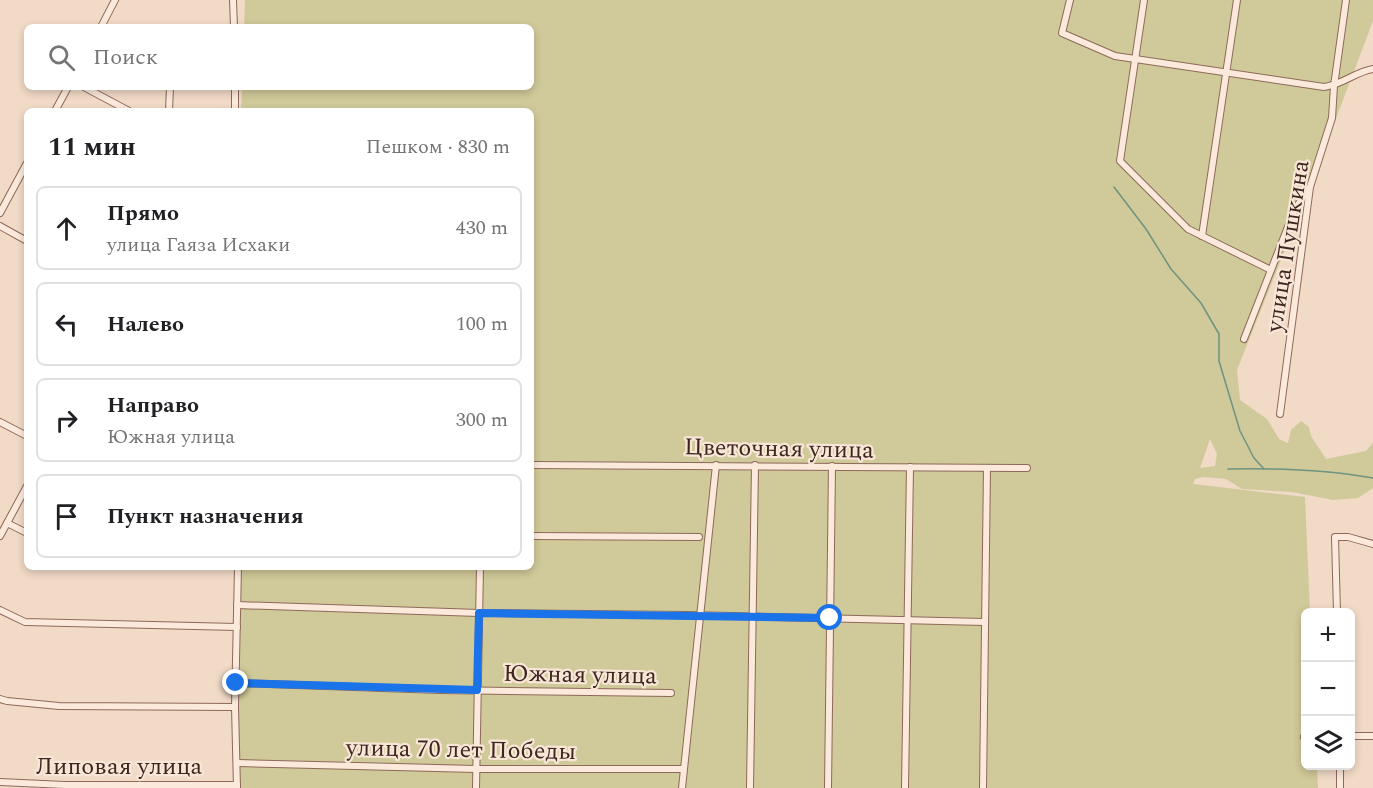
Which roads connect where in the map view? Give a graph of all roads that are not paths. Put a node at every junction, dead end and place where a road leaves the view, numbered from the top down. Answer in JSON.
{"nodes":[{"id":1,"x":115,"y":0,"type":"edge"},
{"id":2,"x":233,"y":0,"type":"edge"},
{"id":3,"x":1070,"y":0,"type":"edge"},
{"id":4,"x":1144,"y":0,"type":"edge"},
{"id":5,"x":1237,"y":0,"type":"edge"},
{"id":6,"x":1346,"y":0,"type":"edge"},
{"id":7,"x":103,"y":24,"type":"edge"},
{"id":8,"x":234,"y":24,"type":"edge"},
{"id":9,"x":1136,"y":59,"type":"junction"},
{"id":10,"x":1373,"y":69,"type":"edge"},
{"id":11,"x":1227,"y":72,"type":"junction"},
{"id":12,"x":1334,"y":86,"type":"junction"},
{"id":13,"x":66,"y":90,"type":"edge"},
{"id":14,"x":90,"y":90,"type":"edge"},
{"id":15,"x":170,"y":90,"type":"edge"},
{"id":16,"x":235,"y":90,"type":"edge"},
{"id":17,"x":57,"y":108,"type":"edge"},
{"id":18,"x":123,"y":108,"type":"edge"},
{"id":19,"x":169,"y":108,"type":"edge"},
{"id":20,"x":235,"y":108,"type":"edge"},
{"id":21,"x":24,"y":169,"type":"edge"},
{"id":22,"x":1310,"y":187,"type":"junction"},
{"id":23,"x":0,"y":213,"type":"edge"},
{"id":24,"x":0,"y":226,"type":"edge"},
{"id":25,"x":1202,"y":236,"type":"junction"},
{"id":26,"x":24,"y":239,"type":"edge"},
{"id":27,"x":1271,"y":270,"type":"junction"},
{"id":28,"x":1244,"y":339,"type":"dead end"},
{"id":29,"x":1280,"y":414,"type":"dead end"},
{"id":30,"x":0,"y":422,"type":"edge"},
{"id":31,"x":24,"y":434,"type":"edge"},
{"id":32,"x":534,"y":465,"type":"edge"},
{"id":33,"x":716,"y":465,"type":"junction"},
{"id":34,"x":755,"y":465,"type":"junction"},
{"id":35,"x":832,"y":466,"type":"junction"},
{"id":36,"x":910,"y":467,"type":"junction"},
{"id":37,"x":987,"y":468,"type":"junction"},
{"id":38,"x":1027,"y":468,"type":"dead end"},
{"id":39,"x":24,"y":492,"type":"edge"},
{"id":40,"x":7,"y":523,"type":"junction"},
{"id":41,"x":24,"y":532,"type":"edge"},
{"id":42,"x":0,"y":536,"type":"edge"},
{"id":43,"x":534,"y":536,"type":"edge"},
{"id":44,"x":699,"y":537,"type":"dead end"},
{"id":45,"x":1373,"y":544,"type":"edge"},
{"id":46,"x":238,"y":570,"type":"edge"},
{"id":47,"x":480,"y":570,"type":"edge"},
{"id":48,"x":237,"y":605,"type":"junction"},
{"id":49,"x":1337,"y":608,"type":"edge"},
{"id":50,"x":0,"y":610,"type":"edge"},
{"id":51,"x":479,"y":613,"type":"junction"},
{"id":52,"x":700,"y":616,"type":"junction"},
{"id":53,"x":752,"y":617,"type":"junction"},
{"id":54,"x":830,"y":618,"type":"junction"},
{"id":55,"x":907,"y":620,"type":"junction"},
{"id":56,"x":984,"y":622,"type":"junction"},
{"id":57,"x":237,"y":627,"type":"junction"},
{"id":58,"x":236,"y":683,"type":"junction"},
{"id":59,"x":477,"y":690,"type":"junction"},
{"id":60,"x":671,"y":693,"type":"dead end"},
{"id":61,"x":0,"y":699,"type":"edge"},
{"id":62,"x":236,"y":707,"type":"junction"},
{"id":63,"x":1355,"y":736,"type":"edge"},
{"id":64,"x":1373,"y":736,"type":"edge"},
{"id":65,"x":238,"y":763,"type":"junction"},
{"id":66,"x":476,"y":769,"type":"junction"},
{"id":67,"x":683,"y":769,"type":"junction"},
{"id":68,"x":1340,"y":770,"type":"edge"},
{"id":69,"x":0,"y":782,"type":"edge"},
{"id":70,"x":237,"y":786,"type":"edge"},
{"id":71,"x":476,"y":788,"type":"edge"},
{"id":72,"x":682,"y":788,"type":"edge"},
{"id":73,"x":750,"y":788,"type":"edge"},
{"id":74,"x":828,"y":788,"type":"edge"},
{"id":75,"x":905,"y":788,"type":"edge"},
{"id":76,"x":983,"y":788,"type":"edge"},
{"id":77,"x":1340,"y":788,"type":"edge"}],
"edges":[{"from":1,"to":7,"type":"street"},
{"from":2,"to":8,"type":"street"},
{"from":3,"to":9,"type":"street"},
{"from":4,"to":9,"type":"street"},
{"from":5,"to":11,"type":"street"},
{"from":6,"to":12,"type":"street","name":"улица Пушкина"},
{"from":9,"to":11,"type":"street"},
{"from":9,"to":25,"type":"street"},
{"from":10,"to":12,"type":"street"},
{"from":11,"to":12,"type":"street"},
{"from":11,"to":25,"type":"street"},
{"from":12,"to":22,"type":"street","name":"улица Пушкина"},
{"from":13,"to":17,"type":"street"},
{"from":14,"to":18,"type":"street"},
{"from":15,"to":19,"type":"street"},
{"from":16,"to":20,"type":"street"},
{"from":21,"to":23,"type":"street"},
{"from":22,"to":27,"type":"street"},
{"from":22,"to":29,"type":"street","name":"улица Пушкина"},
{"from":24,"to":26,"type":"street"},
{"from":25,"to":27,"type":"street"},
{"from":27,"to":28,"type":"street"},
{"from":30,"to":31,"type":"street"},
{"from":32,"to":33,"type":"street","name":"Цветочная улица"},
{"from":33,"to":34,"type":"street","name":"Цветочная улица"},
{"from":33,"to":52,"type":"street"},
{"from":34,"to":35,"type":"street","name":"Цветочная улица"},
{"from":34,"to":53,"type":"street"},
{"from":35,"to":36,"type":"street","name":"Цветочная улица"},
{"from":35,"to":54,"type":"street"},
{"from":36,"to":37,"type":"street","name":"Цветочная улица"},
{"from":36,"to":55,"type":"street"},
{"from":37,"to":38,"type":"street","name":"Цветочная улица"},
{"from":37,"to":56,"type":"street"},
{"from":39,"to":40,"type":"street"},
{"from":40,"to":41,"type":"street"},
{"from":40,"to":42,"type":"street"},
{"from":43,"to":44,"type":"street"},
{"from":45,"to":49,"type":"street"},
{"from":46,"to":48,"type":"street"},
{"from":47,"to":51,"type":"street"},
{"from":48,"to":51,"type":"street"},
{"from":48,"to":57,"type":"street"},
{"from":50,"to":57,"type":"street"},
{"from":51,"to":52,"type":"street"},
{"from":51,"to":59,"type":"street"},
{"from":52,"to":53,"type":"street"},
{"from":52,"to":67,"type":"street"},
{"from":53,"to":54,"type":"street"},
{"from":53,"to":73,"type":"street"},
{"from":54,"to":55,"type":"street"},
{"from":54,"to":74,"type":"street"},
{"from":55,"to":56,"type":"street"},
{"from":55,"to":75,"type":"street"},
{"from":56,"to":76,"type":"street"},
{"from":57,"to":58,"type":"street"},
{"from":58,"to":59,"type":"street","name":"Южная улица"},
{"from":58,"to":62,"type":"street"},
{"from":59,"to":60,"type":"street","name":"Южная улица"},
{"from":59,"to":66,"type":"street"},
{"from":61,"to":62,"type":"street"},
{"from":62,"to":65,"type":"street"},
{"from":63,"to":64,"type":"street"},
{"from":65,"to":66,"type":"street","name":"улица 70 лет Победы"},
{"from":65,"to":70,"type":"street"},
{"from":66,"to":67,"type":"street","name":"улица 70 лет Победы"},
{"from":66,"to":71,"type":"street"},
{"from":67,"to":72,"type":"street"},
{"from":68,"to":77,"type":"street"},
{"from":69,"to":70,"type":"street","name":"Липовая улица"}]}
